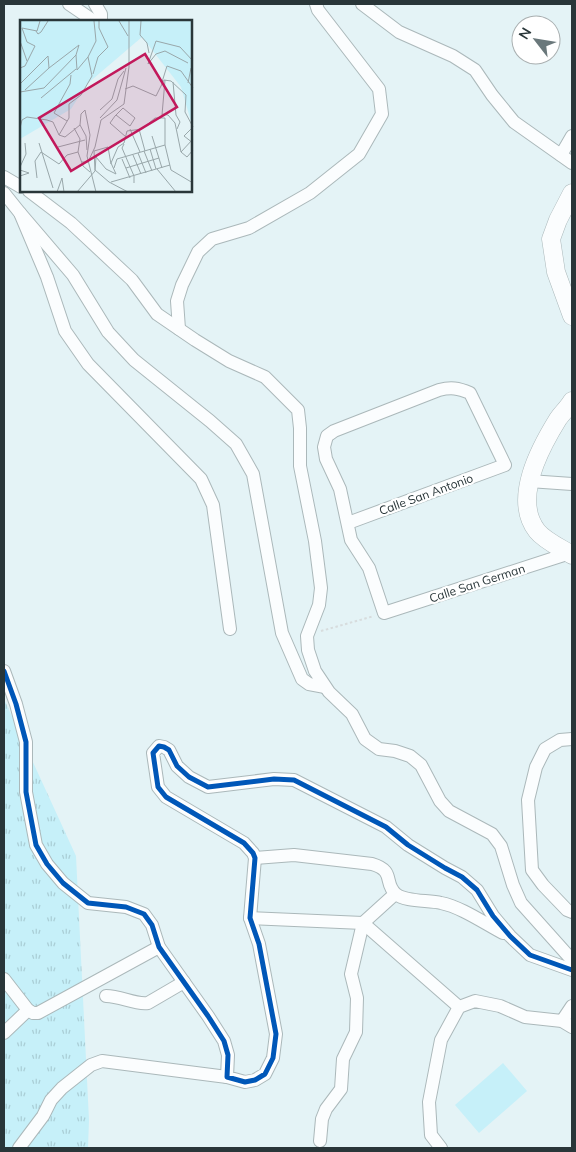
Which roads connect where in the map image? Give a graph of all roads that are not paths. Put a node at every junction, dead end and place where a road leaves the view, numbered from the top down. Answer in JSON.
{"nodes":[{"id":1,"x":69,"y":4,"type":"edge"},
{"id":2,"x":95,"y":4,"type":"edge"},
{"id":3,"x":362,"y":4,"type":"edge"},
{"id":4,"x":315,"y":6,"type":"edge"},
{"id":5,"x":93,"y":20,"type":"edge"},
{"id":6,"x":98,"y":20,"type":"edge"},
{"id":7,"x":572,"y":136,"type":"edge"},
{"id":8,"x":561,"y":155,"type":"junction"},
{"id":9,"x":572,"y":163,"type":"edge"},
{"id":10,"x":4,"y":177,"type":"edge"},
{"id":11,"x":20,"y":186,"type":"edge"},
{"id":12,"x":30,"y":192,"type":"edge"},
{"id":13,"x":4,"y":193,"type":"edge"},
{"id":14,"x":572,"y":193,"type":"edge"},
{"id":15,"x":20,"y":213,"type":"junction"},
{"id":16,"x":572,"y":316,"type":"edge"},
{"id":17,"x":179,"y":329,"type":"junction"},
{"id":18,"x":572,"y":404,"type":"edge"},
{"id":19,"x":530,"y":481,"type":"junction"},
{"id":20,"x":572,"y":484,"type":"edge"},
{"id":21,"x":348,"y":523,"type":"junction"},
{"id":22,"x":571,"y":554,"type":"edge"},
{"id":23,"x":230,"y":629,"type":"dead end"},
{"id":24,"x":4,"y":671,"type":"edge"},
{"id":25,"x":325,"y":687,"type":"junction"},
{"id":26,"x":572,"y":739,"type":"edge"},
{"id":27,"x":255,"y":858,"type":"junction"},
{"id":28,"x":394,"y":894,"type":"junction"},
{"id":29,"x":572,"y":912,"type":"edge"},
{"id":30,"x":250,"y":918,"type":"junction"},
{"id":31,"x":363,"y":923,"type":"junction"},
{"id":32,"x":510,"y":936,"type":"junction"},
{"id":33,"x":159,"y":947,"type":"junction"},
{"id":34,"x":572,"y":960,"type":"edge"},
{"id":35,"x":572,"y":970,"type":"edge"},
{"id":36,"x":4,"y":979,"type":"edge"},
{"id":37,"x":184,"y":982,"type":"junction"},
{"id":38,"x":106,"y":996,"type":"dead end"},
{"id":39,"x":572,"y":1006,"type":"edge"},
{"id":40,"x":459,"y":1007,"type":"junction"},
{"id":41,"x":28,"y":1010,"type":"junction"},
{"id":42,"x":567,"y":1024,"type":"edge"},
{"id":43,"x":4,"y":1033,"type":"edge"},
{"id":44,"x":227,"y":1077,"type":"junction"},
{"id":45,"x":320,"y":1141,"type":"dead end"},
{"id":46,"x":19,"y":1148,"type":"edge"},
{"id":47,"x":441,"y":1148,"type":"edge"}],
"edges":[{"from":1,"to":5,"type":"street"},
{"from":2,"to":6,"type":"street"},
{"from":3,"to":8,"type":"street"},
{"from":4,"to":17,"type":"street"},
{"from":7,"to":8,"type":"street"},
{"from":8,"to":9,"type":"street"},
{"from":10,"to":11,"type":"street"},
{"from":12,"to":17,"type":"street"},
{"from":13,"to":15,"type":"street"},
{"from":14,"to":16,"type":"main road"},
{"from":15,"to":23,"type":"street"},
{"from":15,"to":25,"type":"street"},
{"from":17,"to":25,"type":"street"},
{"from":18,"to":19,"type":"main road"},
{"from":19,"to":20,"type":"street"},
{"from":19,"to":22,"type":"main road"},
{"from":21,"to":21,"type":"street","name":"Calle San Antonio"},
{"from":21,"to":22,"type":"street","name":"Calle San German"},
{"from":24,"to":33,"type":"street"},
{"from":25,"to":34,"type":"street"},
{"from":26,"to":29,"type":"street"},
{"from":27,"to":28,"type":"street"},
{"from":27,"to":30,"type":"street"},
{"from":27,"to":32,"type":"street"},
{"from":28,"to":31,"type":"street"},
{"from":28,"to":32,"type":"street"},
{"from":30,"to":31,"type":"street"},
{"from":30,"to":44,"type":"street"},
{"from":31,"to":40,"type":"street"},
{"from":31,"to":45,"type":"street"},
{"from":32,"to":35,"type":"street"},
{"from":33,"to":37,"type":"street"},
{"from":33,"to":41,"type":"street"},
{"from":36,"to":41,"type":"street"},
{"from":37,"to":38,"type":"street"},
{"from":37,"to":44,"type":"street"},
{"from":39,"to":42,"type":"street"},
{"from":40,"to":42,"type":"street"},
{"from":40,"to":47,"type":"street"},
{"from":41,"to":43,"type":"street"},
{"from":44,"to":46,"type":"street"}]}
